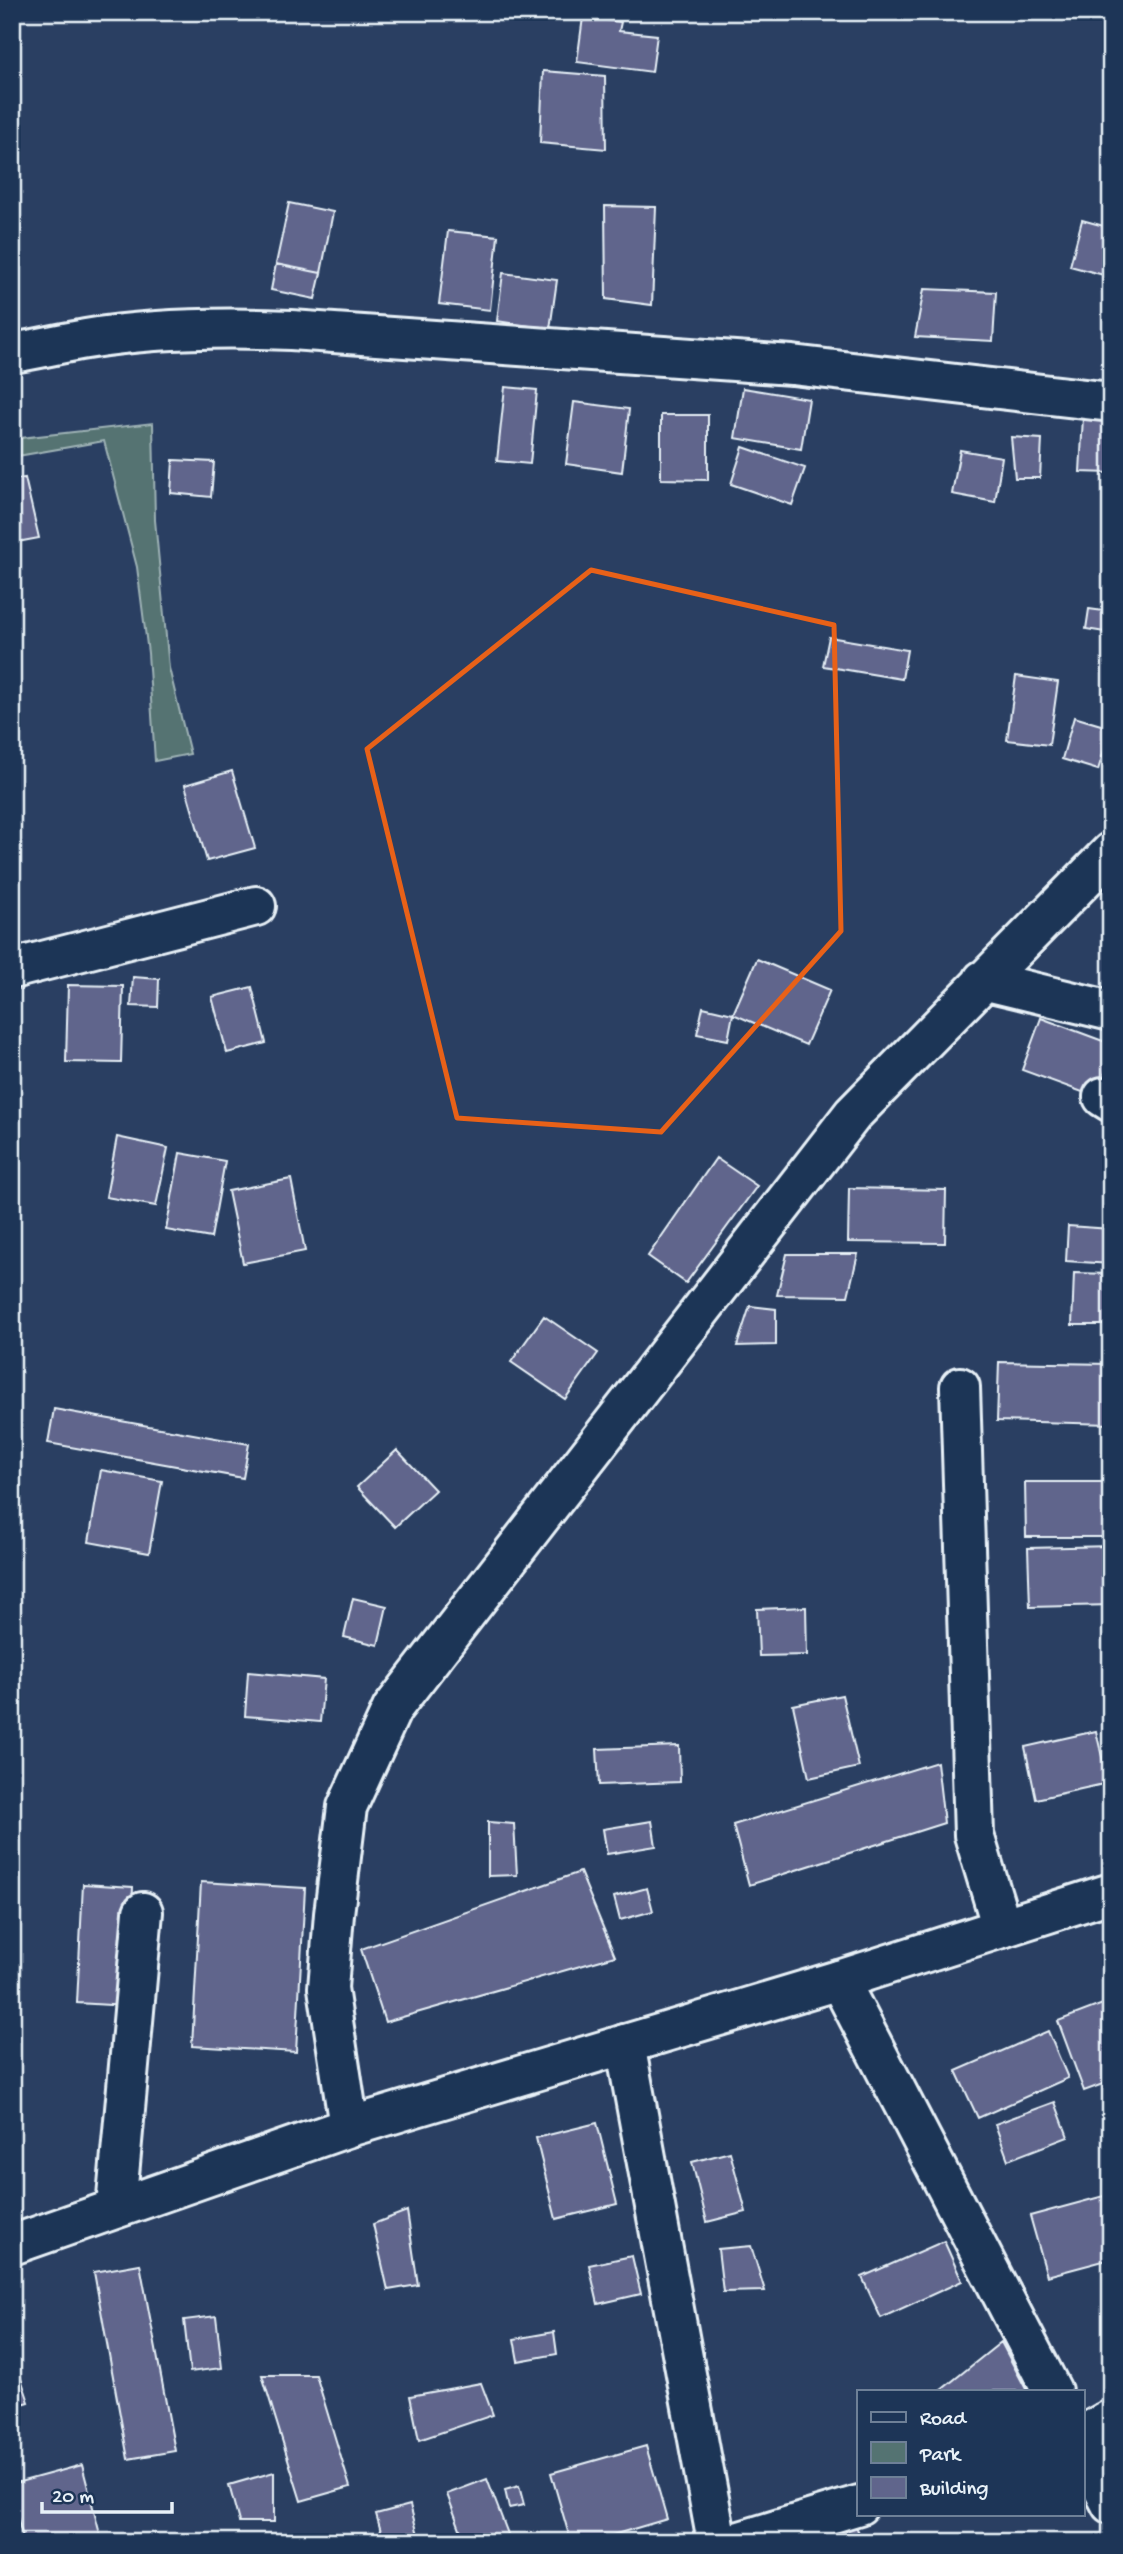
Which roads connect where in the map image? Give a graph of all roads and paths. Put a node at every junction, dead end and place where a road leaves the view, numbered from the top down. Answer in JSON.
{"nodes":[{"id":1,"x":12,"y":353,"type":"edge"},
{"id":2,"x":1111,"y":402,"type":"edge"},
{"id":3,"x":1111,"y":852,"type":"edge"},
{"id":4,"x":256,"y":906,"type":"dead end"},
{"id":5,"x":12,"y":969,"type":"edge"},
{"id":6,"x":984,"y":980,"type":"junction"},
{"id":7,"x":1111,"y":1011,"type":"edge"},
{"id":8,"x":960,"y":1387,"type":"dead end"},
{"id":9,"x":1111,"y":1893,"type":"edge"},
{"id":10,"x":143,"y":1912,"type":"dead end"},
{"id":11,"x":1002,"y":1928,"type":"junction"},
{"id":12,"x":839,"y":1980,"type":"junction"},
{"id":13,"x":625,"y":2044,"type":"junction"},
{"id":14,"x":349,"y":2127,"type":"junction"},
{"id":15,"x":116,"y":2208,"type":"junction"},
{"id":16,"x":12,"y":2245,"type":"edge"},
{"id":17,"x":1051,"y":2390,"type":"edge"},
{"id":18,"x":1111,"y":2419,"type":"edge"},
{"id":19,"x":1084,"y":2434,"type":"edge"},
{"id":20,"x":1084,"y":2452,"type":"edge"},
{"id":21,"x":1111,"y":2504,"type":"edge"},
{"id":22,"x":857,"y":2506,"type":"edge"},
{"id":23,"x":717,"y":2542,"type":"edge"},
{"id":24,"x":737,"y":2542,"type":"edge"}],
"edges":[{"from":1,"to":2,"type":"street"},
{"from":3,"to":6,"type":"street"},
{"from":4,"to":5,"type":"street"},
{"from":6,"to":7,"type":"street"},
{"from":6,"to":14,"type":"street"},
{"from":8,"to":11,"type":"street"},
{"from":9,"to":11,"type":"street"},
{"from":10,"to":15,"type":"street"},
{"from":11,"to":12,"type":"street"},
{"from":12,"to":13,"type":"street"},
{"from":12,"to":17,"type":"street"},
{"from":13,"to":14,"type":"street"},
{"from":13,"to":23,"type":"street"},
{"from":14,"to":15,"type":"street"},
{"from":15,"to":16,"type":"street"},
{"from":18,"to":19,"type":"street"},
{"from":20,"to":21,"type":"street"},
{"from":22,"to":24,"type":"street"}]}
